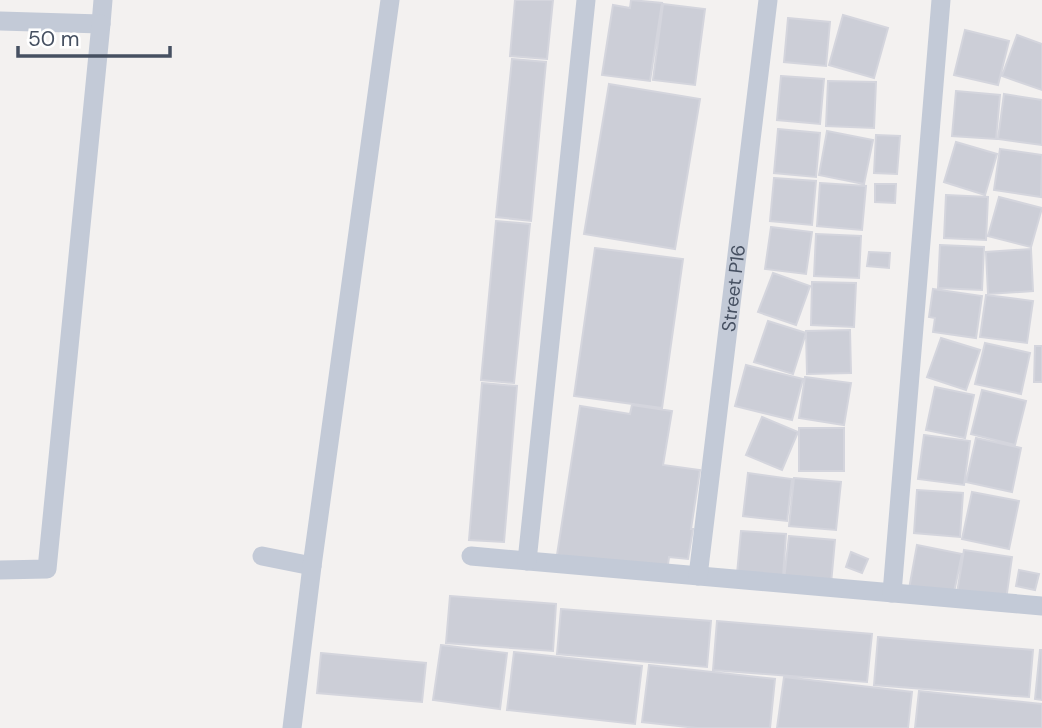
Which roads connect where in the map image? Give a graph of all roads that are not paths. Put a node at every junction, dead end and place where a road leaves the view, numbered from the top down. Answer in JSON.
{"nodes":[{"id":1,"x":103,"y":0,"type":"edge"},
{"id":2,"x":390,"y":0,"type":"edge"},
{"id":3,"x":586,"y":0,"type":"edge"},
{"id":4,"x":768,"y":0,"type":"edge"},
{"id":5,"x":941,"y":0,"type":"edge"},
{"id":6,"x":0,"y":21,"type":"edge"},
{"id":7,"x":101,"y":24,"type":"junction"},
{"id":8,"x":262,"y":556,"type":"dead end"},
{"id":9,"x":471,"y":556,"type":"dead end"},
{"id":10,"x":527,"y":561,"type":"junction"},
{"id":11,"x":312,"y":566,"type":"junction"},
{"id":12,"x":0,"y":570,"type":"edge"},
{"id":13,"x":698,"y":576,"type":"junction"},
{"id":14,"x":892,"y":593,"type":"junction"},
{"id":15,"x":1042,"y":606,"type":"edge"},
{"id":16,"x":292,"y":728,"type":"edge"}],
"edges":[{"from":1,"to":7,"type":"street"},
{"from":2,"to":11,"type":"street"},
{"from":3,"to":10,"type":"street"},
{"from":4,"to":13,"type":"street","name":"Street P16"},
{"from":5,"to":14,"type":"street"},
{"from":6,"to":7,"type":"street"},
{"from":7,"to":12,"type":"street"},
{"from":8,"to":11,"type":"street"},
{"from":9,"to":10,"type":"street"},
{"from":10,"to":13,"type":"street"},
{"from":11,"to":16,"type":"street"},
{"from":13,"to":14,"type":"street"},
{"from":14,"to":15,"type":"street"}]}
